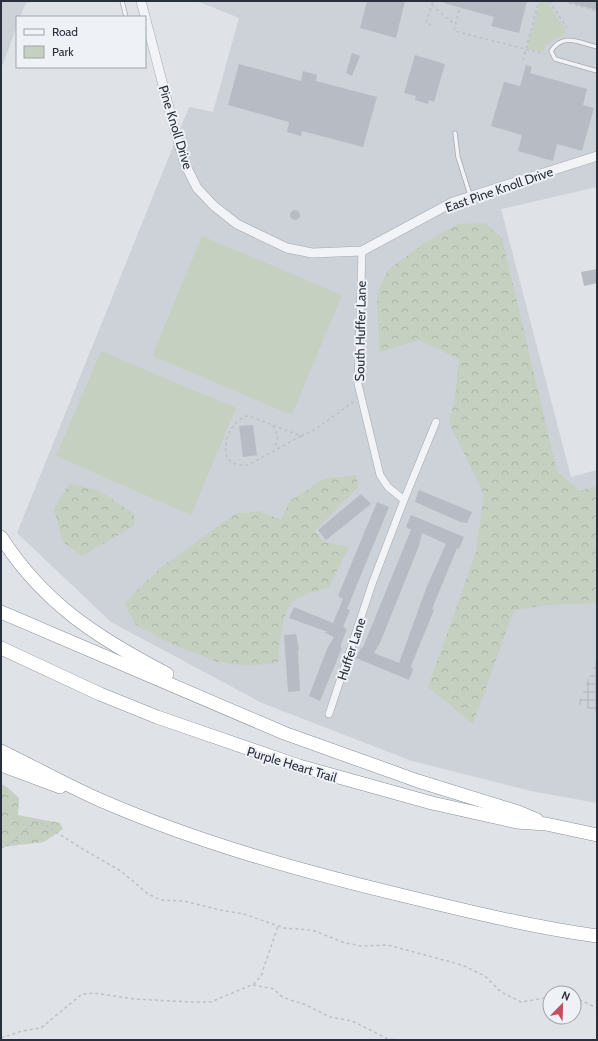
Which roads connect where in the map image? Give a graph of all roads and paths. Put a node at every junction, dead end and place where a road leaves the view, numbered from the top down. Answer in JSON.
{"nodes":[{"id":1,"x":122,"y":1,"type":"edge"},
{"id":2,"x":142,"y":1,"type":"edge"},
{"id":3,"x":433,"y":1,"type":"edge"},
{"id":4,"x":539,"y":1,"type":"edge"},
{"id":5,"x":549,"y":1,"type":"edge"},
{"id":6,"x":563,"y":1,"type":"edge"},
{"id":7,"x":570,"y":2,"type":"edge"},
{"id":8,"x":432,"y":5,"type":"junction"},
{"id":9,"x":459,"y":10,"type":"dead end"},
{"id":10,"x":597,"y":11,"type":"edge"},
{"id":11,"x":126,"y":16,"type":"edge"},
{"id":12,"x":146,"y":16,"type":"edge"},
{"id":13,"x":146,"y":16,"type":"edge"},
{"id":14,"x":431,"y":25,"type":"dead end"},
{"id":15,"x":455,"y":25,"type":"junction"},
{"id":16,"x":567,"y":28,"type":"dead end"},
{"id":17,"x":597,"y":47,"type":"edge"},
{"id":18,"x":526,"y":50,"type":"junction"},
{"id":19,"x":545,"y":54,"type":"dead end"},
{"id":20,"x":523,"y":60,"type":"dead end"},
{"id":21,"x":597,"y":71,"type":"edge"},
{"id":22,"x":456,"y":133,"type":"dead end"},
{"id":23,"x":597,"y":156,"type":"edge"},
{"id":24,"x":470,"y":196,"type":"junction"},
{"id":25,"x":362,"y":251,"type":"junction"},
{"id":26,"x":362,"y":397,"type":"junction"},
{"id":27,"x":436,"y":422,"type":"dead end"},
{"id":28,"x":273,"y":426,"type":"junction"},
{"id":29,"x":301,"y":436,"type":"junction"},
{"id":30,"x":275,"y":450,"type":"junction"},
{"id":31,"x":404,"y":500,"type":"junction"},
{"id":32,"x":1,"y":537,"type":"edge"},
{"id":33,"x":1,"y":612,"type":"edge"},
{"id":34,"x":1,"y":648,"type":"edge"},
{"id":35,"x":227,"y":709,"type":"junction"},
{"id":36,"x":330,"y":714,"type":"dead end"},
{"id":37,"x":1,"y":751,"type":"edge"},
{"id":38,"x":1,"y":764,"type":"edge"},
{"id":39,"x":100,"y":800,"type":"junction"},
{"id":40,"x":546,"y":824,"type":"junction"},
{"id":41,"x":597,"y":834,"type":"edge"},
{"id":42,"x":1,"y":848,"type":"edge"},
{"id":43,"x":278,"y":926,"type":"junction"},
{"id":44,"x":597,"y":936,"type":"edge"},
{"id":45,"x":251,"y":985,"type":"junction"},
{"id":46,"x":542,"y":998,"type":"edge"},
{"id":47,"x":582,"y":1000,"type":"edge"},
{"id":48,"x":597,"y":1008,"type":"edge"},
{"id":49,"x":1,"y":1038,"type":"edge"},
{"id":50,"x":400,"y":1040,"type":"edge"}],
"edges":[{"from":1,"to":11,"type":"lane"},
{"from":2,"to":13,"type":"street","name":"Pine Knoll Drive"},
{"from":3,"to":8,"type":"path"},
{"from":4,"to":18,"type":"path"},
{"from":5,"to":16,"type":"path"},
{"from":6,"to":7,"type":"path"},
{"from":7,"to":10,"type":"path"},
{"from":8,"to":14,"type":"path"},
{"from":8,"to":15,"type":"path"},
{"from":9,"to":15,"type":"path"},
{"from":12,"to":25,"type":"street","name":"Pine Knoll Drive"},
{"from":15,"to":18,"type":"path"},
{"from":17,"to":21,"type":"lane"},
{"from":18,"to":19,"type":"path"},
{"from":18,"to":20,"type":"path"},
{"from":22,"to":24,"type":"lane"},
{"from":23,"to":24,"type":"street","name":"East Pine Knoll Drive"},
{"from":24,"to":25,"type":"street","name":"East Pine Knoll Drive"},
{"from":25,"to":26,"type":"street","name":"South Huffer Lane"},
{"from":26,"to":29,"type":"path"},
{"from":26,"to":31,"type":"street","name":"South Huffer Lane"},
{"from":27,"to":31,"type":"street"},
{"from":28,"to":29,"type":"path"},
{"from":28,"to":30,"type":"path"},
{"from":28,"to":30,"type":"path"},
{"from":29,"to":30,"type":"path"},
{"from":31,"to":36,"type":"street","name":"Huffer Lane"},
{"from":32,"to":35,"type":"highway"},
{"from":33,"to":35,"type":"highway"},
{"from":34,"to":40,"type":"highway","name":"Purple Heart Trail"},
{"from":35,"to":40,"type":"highway"},
{"from":37,"to":39,"type":"highway"},
{"from":38,"to":39,"type":"highway"},
{"from":39,"to":44,"type":"highway"},
{"from":40,"to":41,"type":"highway","name":"Purple Heart Trail"},
{"from":42,"to":43,"type":"path"},
{"from":43,"to":45,"type":"path"},
{"from":43,"to":46,"type":"path"},
{"from":45,"to":49,"type":"path"},
{"from":45,"to":50,"type":"path"},
{"from":47,"to":48,"type":"path"}]}
